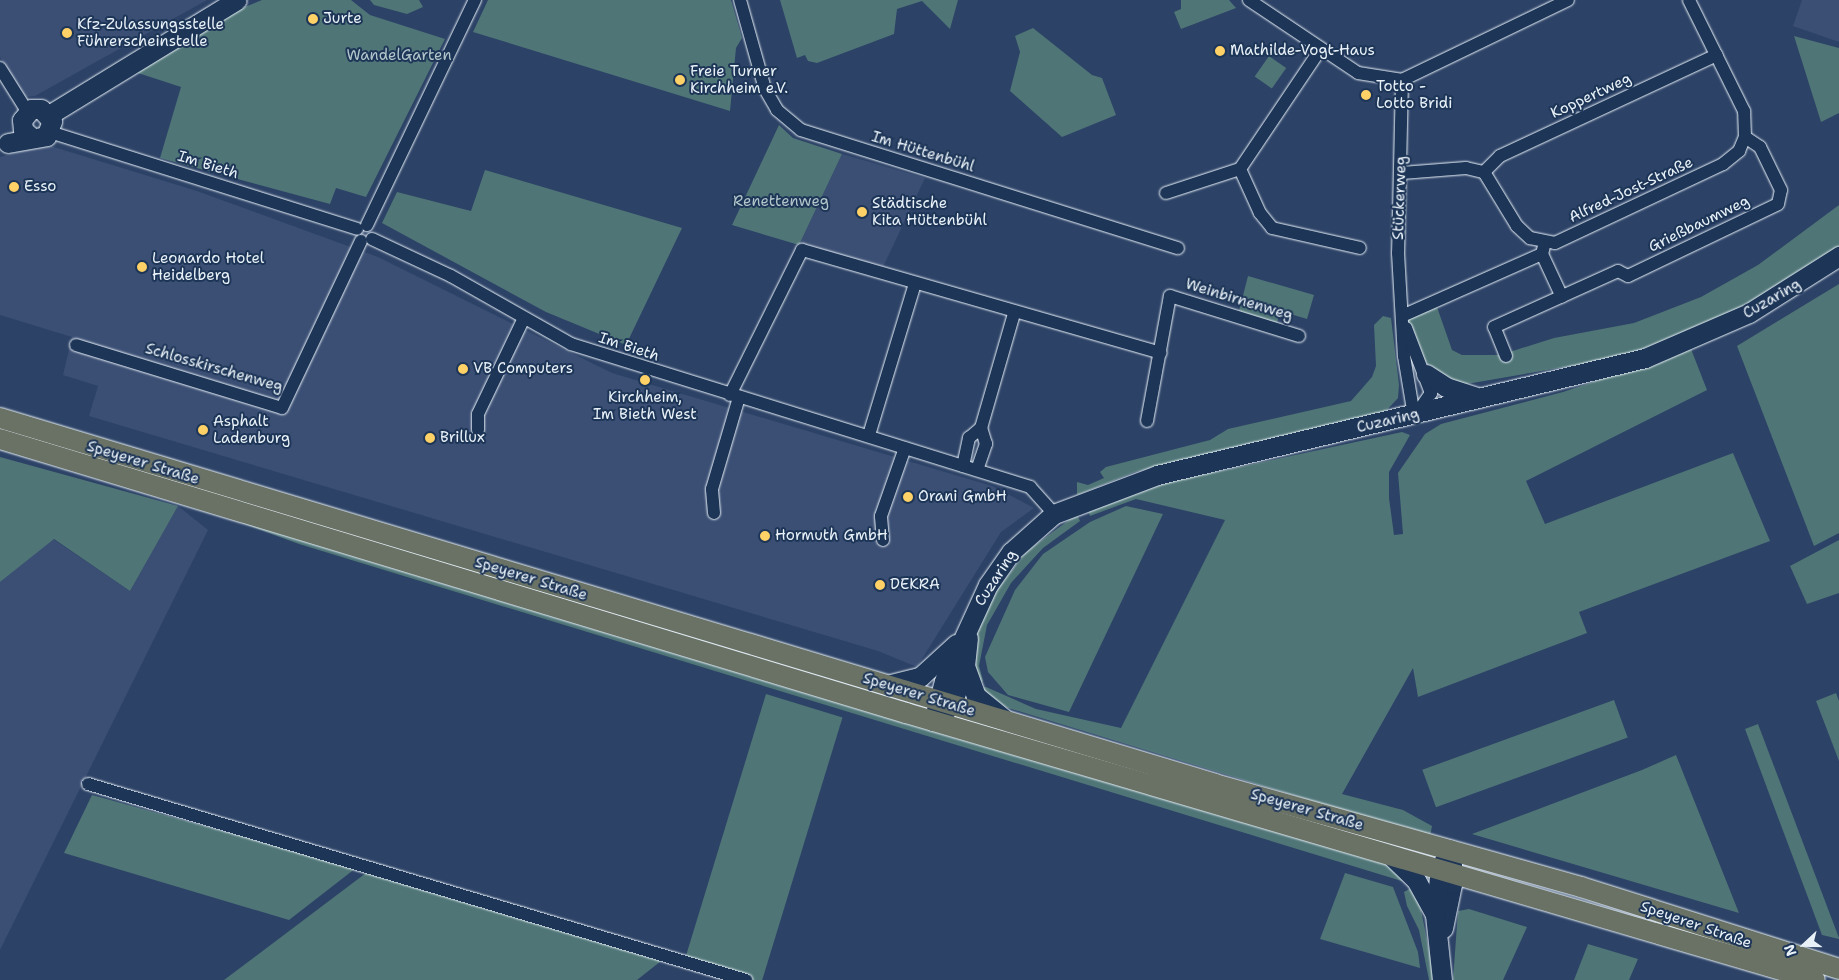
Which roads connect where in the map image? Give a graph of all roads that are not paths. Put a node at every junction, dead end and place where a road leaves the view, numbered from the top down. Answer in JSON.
{"nodes":[{"id":1,"x":237,"y":0,"type":"edge"},
{"id":2,"x":475,"y":0,"type":"edge"},
{"id":3,"x":740,"y":0,"type":"edge"},
{"id":4,"x":1568,"y":0,"type":"edge"},
{"id":5,"x":1689,"y":0,"type":"edge"},
{"id":6,"x":1253,"y":1,"type":"edge"},
{"id":7,"x":1320,"y":50,"type":"junction"},
{"id":8,"x":1717,"y":55,"type":"junction"},
{"id":9,"x":0,"y":68,"type":"edge"},
{"id":10,"x":1402,"y":80,"type":"junction"},
{"id":11,"x":49,"y":123,"type":"junction"},
{"id":12,"x":26,"y":124,"type":"junction"},
{"id":13,"x":1745,"y":137,"type":"junction"},
{"id":14,"x":4,"y":146,"type":"edge"},
{"id":15,"x":1240,"y":169,"type":"junction"},
{"id":16,"x":1484,"y":172,"type":"junction"},
{"id":17,"x":1402,"y":173,"type":"junction"},
{"id":18,"x":1166,"y":193,"type":"dead end"},
{"id":19,"x":364,"y":234,"type":"junction"},
{"id":20,"x":1178,"y":248,"type":"dead end"},
{"id":21,"x":1360,"y":248,"type":"dead end"},
{"id":22,"x":1544,"y":248,"type":"junction"},
{"id":23,"x":1839,"y":256,"type":"edge"},
{"id":24,"x":915,"y":284,"type":"junction"},
{"id":25,"x":1562,"y":297,"type":"junction"},
{"id":26,"x":1014,"y":314,"type":"junction"},
{"id":27,"x":1402,"y":316,"type":"junction"},
{"id":28,"x":524,"y":318,"type":"junction"},
{"id":29,"x":1299,"y":336,"type":"dead end"},
{"id":30,"x":76,"y":345,"type":"dead end"},
{"id":31,"x":1161,"y":353,"type":"junction"},
{"id":32,"x":1506,"y":356,"type":"dead end"},
{"id":33,"x":1426,"y":374,"type":"junction"},
{"id":34,"x":734,"y":396,"type":"junction"},
{"id":35,"x":1479,"y":398,"type":"junction"},
{"id":36,"x":1414,"y":416,"type":"junction"},
{"id":37,"x":0,"y":418,"type":"edge"},
{"id":38,"x":1147,"y":421,"type":"dead end"},
{"id":39,"x":980,"y":428,"type":"junction"},
{"id":40,"x":478,"y":430,"type":"dead end"},
{"id":41,"x":869,"y":435,"type":"junction"},
{"id":42,"x":0,"y":439,"type":"edge"},
{"id":43,"x":905,"y":448,"type":"junction"},
{"id":44,"x":963,"y":466,"type":"junction"},
{"id":45,"x":977,"y":470,"type":"junction"},
{"id":46,"x":714,"y":513,"type":"dead end"},
{"id":47,"x":1054,"y":514,"type":"junction"},
{"id":48,"x":883,"y":540,"type":"dead end"},
{"id":49,"x":970,"y":621,"type":"junction"},
{"id":50,"x":961,"y":640,"type":"junction"},
{"id":51,"x":965,"y":666,"type":"junction"},
{"id":52,"x":886,"y":685,"type":"junction"},
{"id":53,"x":944,"y":703,"type":"junction"},
{"id":54,"x":933,"y":721,"type":"junction"},
{"id":55,"x":1007,"y":722,"type":"junction"},
{"id":56,"x":88,"y":784,"type":"dead end"},
{"id":57,"x":1450,"y":849,"type":"junction"},
{"id":58,"x":1387,"y":852,"type":"junction"},
{"id":59,"x":1447,"y":870,"type":"junction"},
{"id":60,"x":1435,"y":914,"type":"junction"},
{"id":61,"x":1439,"y":945,"type":"junction"},
{"id":62,"x":1839,"y":969,"type":"edge"},
{"id":63,"x":746,"y":980,"type":"edge"},
{"id":64,"x":1442,"y":980,"type":"edge"},
{"id":65,"x":1815,"y":980,"type":"edge"}],
"edges":[{"from":1,"to":11,"type":"main road"},
{"from":2,"to":19,"type":"street","name":"Schlosskirschenweg"},
{"from":3,"to":20,"type":"street","name":"Im Hüttenbühl"},
{"from":4,"to":10,"type":"street"},
{"from":5,"to":8,"type":"street"},
{"from":6,"to":7,"type":"street"},
{"from":7,"to":10,"type":"street"},
{"from":7,"to":15,"type":"street"},
{"from":8,"to":13,"type":"street"},
{"from":8,"to":16,"type":"street","name":"Koppertweg"},
{"from":9,"to":12,"type":"street"},
{"from":10,"to":17,"type":"street","name":"Stückerweg"},
{"from":11,"to":12,"type":"main road"},
{"from":11,"to":12,"type":"main road"},
{"from":11,"to":19,"type":"street","name":"Im Bieth"},
{"from":12,"to":14,"type":"main road"},
{"from":13,"to":22,"type":"street","name":"Alfred-Jost-Straße"},
{"from":13,"to":25,"type":"street","name":"Grießbaumweg"},
{"from":15,"to":18,"type":"street"},
{"from":15,"to":21,"type":"street"},
{"from":16,"to":17,"type":"street"},
{"from":16,"to":22,"type":"street"},
{"from":17,"to":27,"type":"street","name":"Stückerweg"},
{"from":19,"to":28,"type":"street","name":"Im Bieth"},
{"from":19,"to":30,"type":"street","name":"Schlosskirschenweg"},
{"from":22,"to":25,"type":"street"},
{"from":22,"to":27,"type":"street","name":"Alfred-Jost-Straße"},
{"from":23,"to":35,"type":"main road","name":"Cuzaring"},
{"from":24,"to":26,"type":"street"},
{"from":24,"to":34,"type":"street"},
{"from":24,"to":41,"type":"street"},
{"from":25,"to":32,"type":"street","name":"Grießbaumweg"},
{"from":26,"to":31,"type":"street"},
{"from":26,"to":39,"type":"street"},
{"from":27,"to":33,"type":"street","name":"Stückerweg"},
{"from":27,"to":36,"type":"street","name":"Stückerweg"},
{"from":28,"to":34,"type":"street","name":"Im Bieth"},
{"from":28,"to":40,"type":"street"},
{"from":29,"to":31,"type":"street","name":"Weinbirnenweg"},
{"from":31,"to":38,"type":"street"},
{"from":33,"to":35,"type":"main road"},
{"from":33,"to":36,"type":"street","name":"Stückerweg"},
{"from":34,"to":41,"type":"street","name":"Im Bieth"},
{"from":34,"to":46,"type":"street"},
{"from":35,"to":36,"type":"main road","name":"Cuzaring"},
{"from":36,"to":47,"type":"main road","name":"Cuzaring"},
{"from":37,"to":52,"type":"main road","name":"Speyerer Straße"},
{"from":39,"to":44,"type":"street"},
{"from":39,"to":45,"type":"street"},
{"from":41,"to":43,"type":"street","name":"Im Bieth"},
{"from":42,"to":54,"type":"main road","name":"Speyerer Straße"},
{"from":43,"to":44,"type":"street","name":"Im Bieth"},
{"from":43,"to":48,"type":"street"},
{"from":44,"to":45,"type":"street","name":"Im Bieth"},
{"from":45,"to":47,"type":"street","name":"Im Bieth"},
{"from":47,"to":49,"type":"main road","name":"Cuzaring"},
{"from":49,"to":50,"type":"main road","name":"Cuzaring"},
{"from":49,"to":51,"type":"main road","name":"Cuzaring"},
{"from":50,"to":52,"type":"main road"},
{"from":50,"to":53,"type":"main road","name":"Cuzaring"},
{"from":51,"to":53,"type":"main road","name":"Cuzaring"},
{"from":51,"to":55,"type":"main road"},
{"from":52,"to":53,"type":"main road","name":"Speyerer Straße"},
{"from":53,"to":54,"type":"main road","name":"Cuzaring"},
{"from":53,"to":55,"type":"main road","name":"Speyerer Straße"},
{"from":54,"to":58,"type":"main road","name":"Speyerer Straße"},
{"from":55,"to":57,"type":"main road","name":"Speyerer Straße"},
{"from":56,"to":63,"type":"street"},
{"from":57,"to":59,"type":"main road"},
{"from":57,"to":62,"type":"main road","name":"Speyerer Straße"},
{"from":58,"to":59,"type":"main road","name":"Speyerer Straße"},
{"from":58,"to":60,"type":"main road"},
{"from":59,"to":60,"type":"main road"},
{"from":59,"to":61,"type":"main road"},
{"from":59,"to":65,"type":"main road","name":"Speyerer Straße"},
{"from":60,"to":61,"type":"main road"},
{"from":61,"to":64,"type":"main road"}]}
